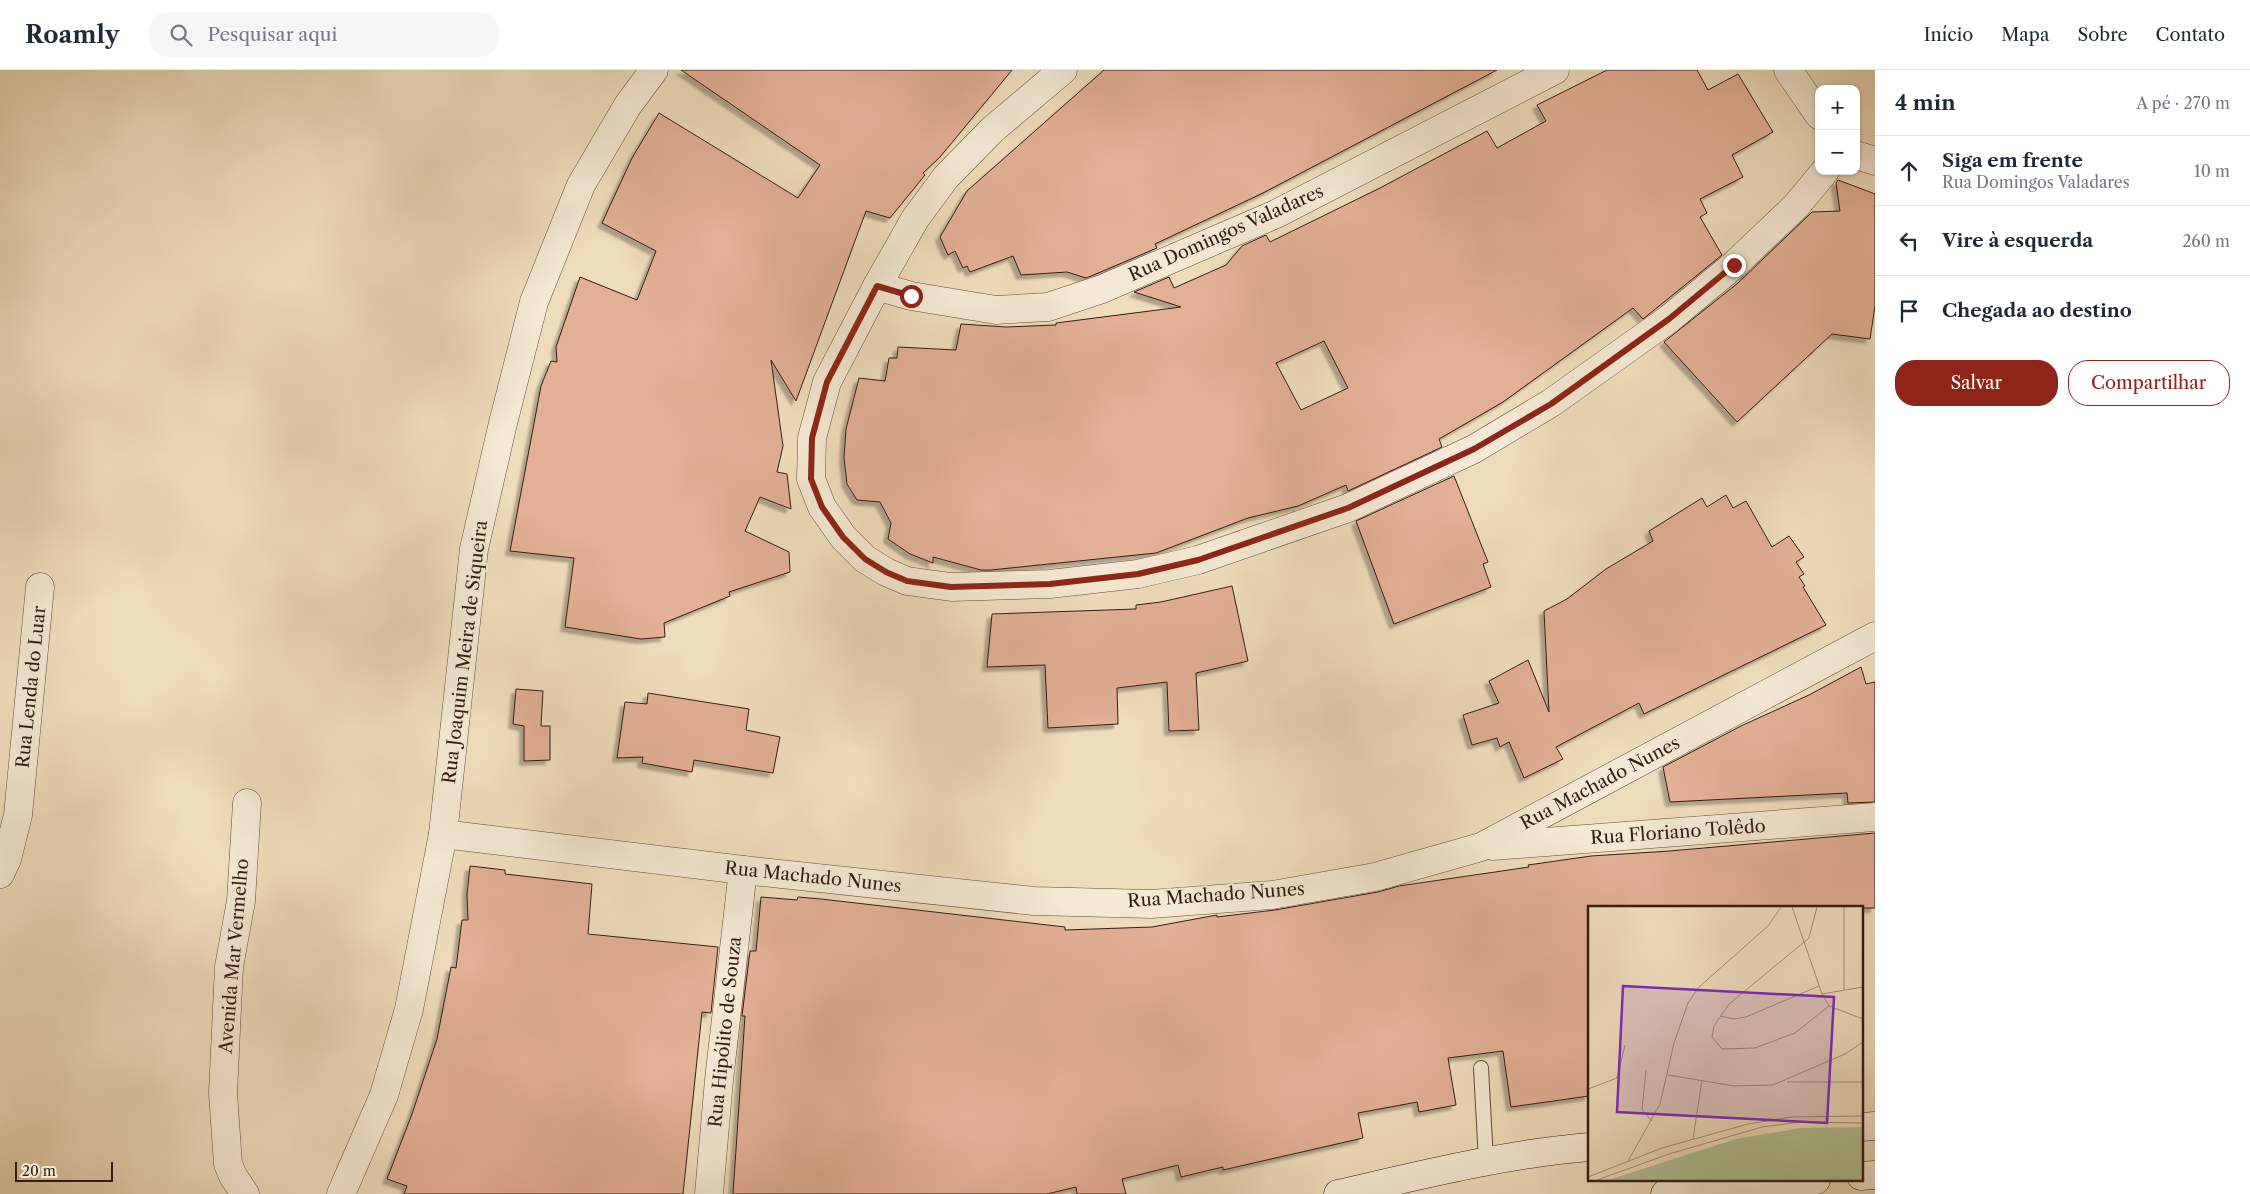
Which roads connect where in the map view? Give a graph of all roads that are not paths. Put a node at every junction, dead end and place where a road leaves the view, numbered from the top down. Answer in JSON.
{"nodes":[{"id":1,"x":654,"y":70,"type":"edge"},
{"id":2,"x":1063,"y":70,"type":"edge"},
{"id":3,"x":1555,"y":70,"type":"edge"},
{"id":4,"x":1788,"y":70,"type":"edge"},
{"id":5,"x":1815,"y":109,"type":"edge"},
{"id":6,"x":1860,"y":156,"type":"edge"},
{"id":7,"x":1875,"y":162,"type":"edge"},
{"id":8,"x":1822,"y":175,"type":"edge"},
{"id":9,"x":877,"y":286,"type":"junction"},
{"id":10,"x":40,"y":587,"type":"dead end"},
{"id":11,"x":1875,"y":636,"type":"edge"},
{"id":12,"x":247,"y":803,"type":"dead end"},
{"id":13,"x":1875,"y":818,"type":"edge"},
{"id":14,"x":443,"y":834,"type":"junction"},
{"id":15,"x":1481,"y":847,"type":"junction"},
{"id":16,"x":743,"y":870,"type":"junction"},
{"id":17,"x":0,"y":874,"type":"edge"},
{"id":18,"x":1482,"y":1068,"type":"dead end"},
{"id":19,"x":1875,"y":1126,"type":"edge"},
{"id":20,"x":1862,"y":1127,"type":"edge"},
{"id":21,"x":1588,"y":1148,"type":"edge"},
{"id":22,"x":1486,"y":1161,"type":"junction"},
{"id":23,"x":1875,"y":1175,"type":"edge"},
{"id":24,"x":1862,"y":1176,"type":"edge"},
{"id":25,"x":1794,"y":1182,"type":"edge"},
{"id":26,"x":245,"y":1194,"type":"edge"},
{"id":27,"x":341,"y":1194,"type":"edge"},
{"id":28,"x":709,"y":1194,"type":"edge"},
{"id":29,"x":1338,"y":1194,"type":"edge"},
{"id":30,"x":1665,"y":1194,"type":"edge"}],
"edges":[{"from":1,"to":14,"type":"street","name":"Rua Joaquim Meira de Siqueira"},
{"from":2,"to":9,"type":"street"},
{"from":3,"to":9,"type":"street","name":"Rua Domingos Valadares"},
{"from":4,"to":5,"type":"street"},
{"from":6,"to":7,"type":"street"},
{"from":8,"to":9,"type":"street"},
{"from":10,"to":17,"type":"street","name":"Rua Lenda do Luar"},
{"from":11,"to":15,"type":"street","name":"Rua Machado Nunes"},
{"from":12,"to":26,"type":"street","name":"Avenida Mar Vermelho"},
{"from":13,"to":15,"type":"street","name":"Rua Floriano Tolêdo"},
{"from":14,"to":16,"type":"street","name":"Rua Machado Nunes"},
{"from":14,"to":27,"type":"street","name":"Rua Joaquim Meira de Siqueira"},
{"from":15,"to":16,"type":"street","name":"Rua Machado Nunes"},
{"from":16,"to":28,"type":"street","name":"Rua Hipólito de Souza"},
{"from":18,"to":22,"type":"lane"},
{"from":19,"to":20,"type":"street"},
{"from":21,"to":22,"type":"street"},
{"from":22,"to":29,"type":"street"},
{"from":23,"to":24,"type":"street"},
{"from":25,"to":30,"type":"street"}]}
